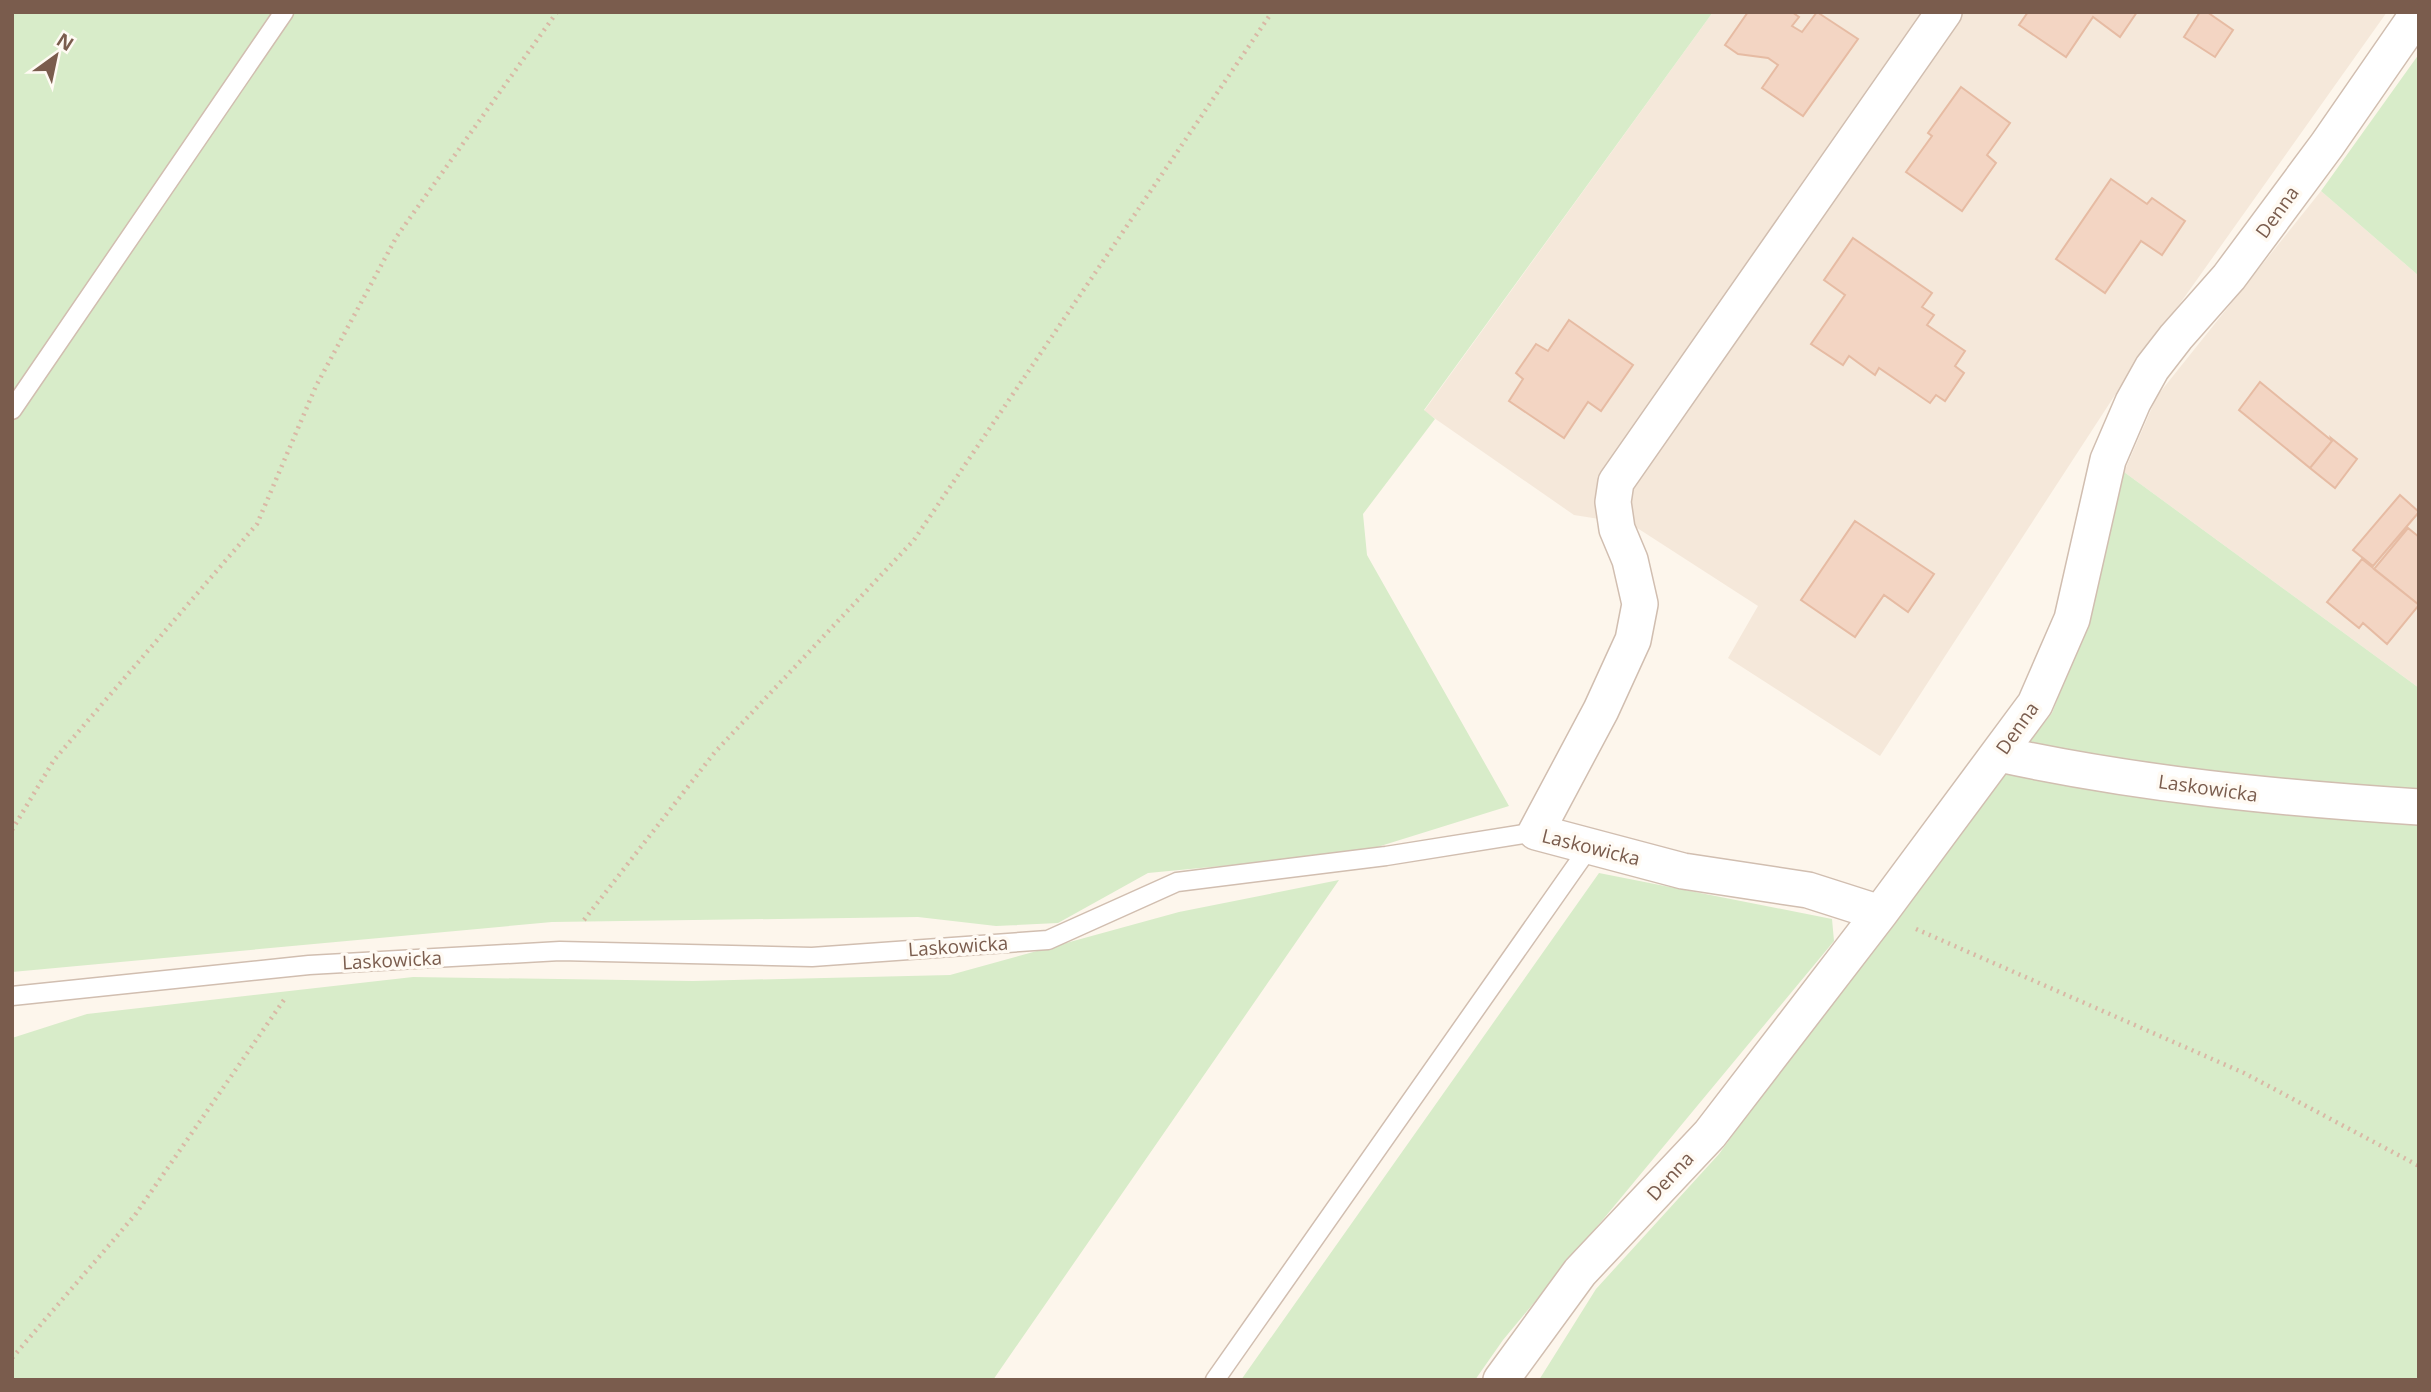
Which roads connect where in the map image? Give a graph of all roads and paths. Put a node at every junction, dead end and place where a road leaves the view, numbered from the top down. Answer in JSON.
{"nodes":[{"id":1,"x":284,"y":12,"type":"edge"},
{"id":2,"x":557,"y":12,"type":"edge"},
{"id":3,"x":1272,"y":12,"type":"edge"},
{"id":4,"x":1944,"y":12,"type":"edge"},
{"id":5,"x":2419,"y":12,"type":"edge"},
{"id":6,"x":12,"y":410,"type":"edge"},
{"id":7,"x":1999,"y":754,"type":"junction"},
{"id":8,"x":2419,"y":807,"type":"edge"},
{"id":9,"x":12,"y":830,"type":"edge"},
{"id":10,"x":1536,"y":832,"type":"junction"},
{"id":11,"x":1590,"y":846,"type":"junction"},
{"id":12,"x":1880,"y":913,"type":"junction"},
{"id":13,"x":560,"y":951,"type":"junction"},
{"id":14,"x":309,"y":965,"type":"junction"},
{"id":15,"x":12,"y":996,"type":"edge"},
{"id":16,"x":2419,"y":1166,"type":"edge"},
{"id":17,"x":12,"y":1358,"type":"edge"},
{"id":18,"x":1215,"y":1380,"type":"edge"},
{"id":19,"x":1501,"y":1380,"type":"edge"}],
"edges":[{"from":1,"to":6,"type":"lane"},
{"from":2,"to":9,"type":"path"},
{"from":3,"to":13,"type":"path"},
{"from":4,"to":10,"type":"street"},
{"from":5,"to":7,"type":"street","name":"Denna"},
{"from":7,"to":8,"type":"street","name":"Laskowicka"},
{"from":7,"to":12,"type":"street","name":"Denna"},
{"from":10,"to":11,"type":"street","name":"Laskowicka"},
{"from":10,"to":13,"type":"lane","name":"Laskowicka"},
{"from":11,"to":12,"type":"street","name":"Laskowicka"},
{"from":11,"to":18,"type":"lane"},
{"from":12,"to":16,"type":"path"},
{"from":12,"to":19,"type":"street","name":"Denna"},
{"from":13,"to":14,"type":"lane","name":"Laskowicka"},
{"from":14,"to":15,"type":"lane","name":"Laskowicka"},
{"from":14,"to":17,"type":"path"}]}
